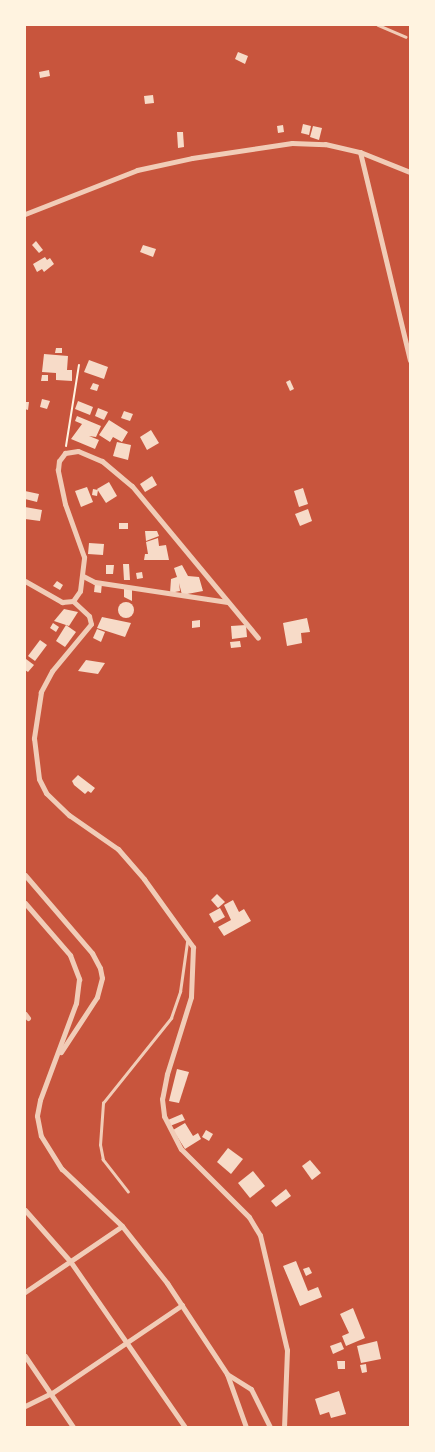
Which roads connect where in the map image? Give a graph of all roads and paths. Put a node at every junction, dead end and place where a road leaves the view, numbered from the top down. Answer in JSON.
{"nodes":[{"id":1,"x":378,"y":25,"type":"edge"},
{"id":2,"x":406,"y":37,"type":"dead end"},
{"id":3,"x":360,"y":152,"type":"junction"},
{"id":4,"x":410,"y":172,"type":"edge"},
{"id":5,"x":25,"y":214,"type":"edge"},
{"id":6,"x":410,"y":360,"type":"edge"},
{"id":7,"x":79,"y":365,"type":"dead end"},
{"id":8,"x":65,"y":453,"type":"junction"},
{"id":9,"x":83,"y":576,"type":"junction"},
{"id":10,"x":25,"y":581,"type":"edge"},
{"id":11,"x":73,"y":601,"type":"junction"},
{"id":12,"x":228,"y":602,"type":"junction"},
{"id":13,"x":258,"y":638,"type":"dead end"},
{"id":14,"x":25,"y":876,"type":"edge"},
{"id":15,"x":25,"y":902,"type":"edge"},
{"id":16,"x":188,"y":938,"type":"junction"},
{"id":17,"x":56,"y":1058,"type":"junction"},
{"id":18,"x":128,"y":1192,"type":"dead end"},
{"id":19,"x":25,"y":1210,"type":"edge"},
{"id":20,"x":122,"y":1226,"type":"junction"},
{"id":21,"x":70,"y":1262,"type":"junction"},
{"id":22,"x":25,"y":1292,"type":"edge"},
{"id":23,"x":182,"y":1305,"type":"junction"},
{"id":24,"x":127,"y":1343,"type":"junction"},
{"id":25,"x":25,"y":1356,"type":"edge"},
{"id":26,"x":227,"y":1374,"type":"junction"},
{"id":27,"x":52,"y":1394,"type":"junction"},
{"id":28,"x":25,"y":1406,"type":"edge"},
{"id":29,"x":73,"y":1427,"type":"edge"},
{"id":30,"x":185,"y":1427,"type":"edge"},
{"id":31,"x":246,"y":1427,"type":"edge"},
{"id":32,"x":270,"y":1427,"type":"edge"},
{"id":33,"x":284,"y":1427,"type":"edge"}],
"edges":[{"from":1,"to":2,"type":"lane"},
{"from":3,"to":4,"type":"street"},
{"from":3,"to":5,"type":"street"},
{"from":3,"to":6,"type":"street"},
{"from":7,"to":8,"type":"path"},
{"from":8,"to":9,"type":"street"},
{"from":8,"to":12,"type":"street"},
{"from":9,"to":11,"type":"street"},
{"from":9,"to":12,"type":"street"},
{"from":10,"to":11,"type":"street"},
{"from":11,"to":16,"type":"street"},
{"from":12,"to":13,"type":"street"},
{"from":14,"to":17,"type":"street"},
{"from":15,"to":17,"type":"street"},
{"from":16,"to":18,"type":"lane"},
{"from":16,"to":33,"type":"street"},
{"from":17,"to":20,"type":"street"},
{"from":19,"to":21,"type":"street"},
{"from":20,"to":21,"type":"street"},
{"from":20,"to":23,"type":"street"},
{"from":21,"to":22,"type":"street"},
{"from":21,"to":24,"type":"street"},
{"from":23,"to":24,"type":"street"},
{"from":23,"to":26,"type":"street"},
{"from":24,"to":27,"type":"street"},
{"from":24,"to":30,"type":"street"},
{"from":25,"to":27,"type":"street"},
{"from":26,"to":31,"type":"street"},
{"from":26,"to":32,"type":"street"},
{"from":27,"to":28,"type":"street"},
{"from":27,"to":29,"type":"street"}]}
